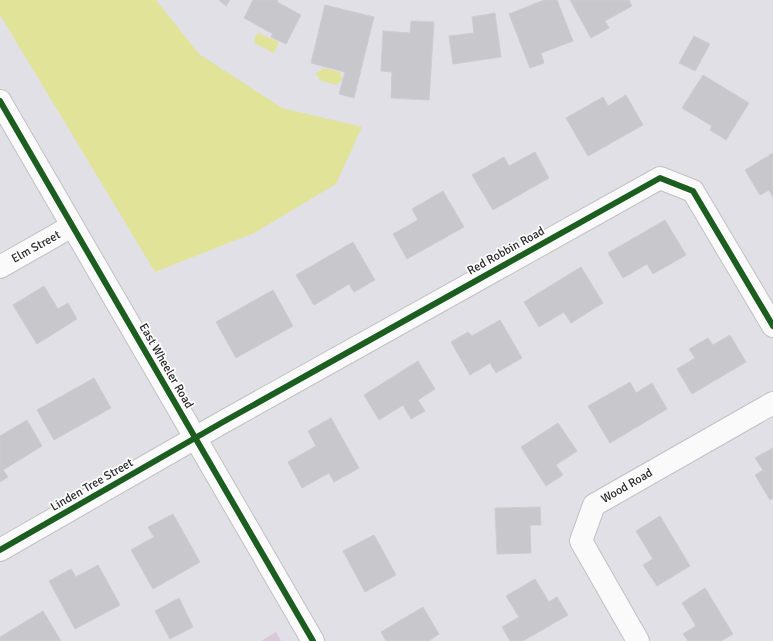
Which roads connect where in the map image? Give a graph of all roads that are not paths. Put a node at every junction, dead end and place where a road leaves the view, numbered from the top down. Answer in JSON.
{"nodes":[{"id":1,"x":0,"y":101,"type":"edge"},
{"id":2,"x":72,"y":226,"type":"junction"},
{"id":3,"x":0,"y":267,"type":"edge"},
{"id":4,"x":773,"y":326,"type":"edge"},
{"id":5,"x":773,"y":403,"type":"edge"},
{"id":6,"x":195,"y":438,"type":"junction"},
{"id":7,"x":0,"y":550,"type":"edge"},
{"id":8,"x":313,"y":641,"type":"edge"},
{"id":9,"x":638,"y":641,"type":"edge"}],
"edges":[{"from":1,"to":2,"type":"street","name":"East Wheeler Road"},
{"from":2,"to":3,"type":"street","name":"Elm Street"},
{"from":2,"to":6,"type":"street","name":"East Wheeler Road"},
{"from":4,"to":6,"type":"street","name":"Red Robbin Road"},
{"from":5,"to":9,"type":"street","name":"Wood Road"},
{"from":6,"to":7,"type":"street","name":"Linden Tree Street"},
{"from":6,"to":8,"type":"street","name":"East Wheeler Road"}]}
